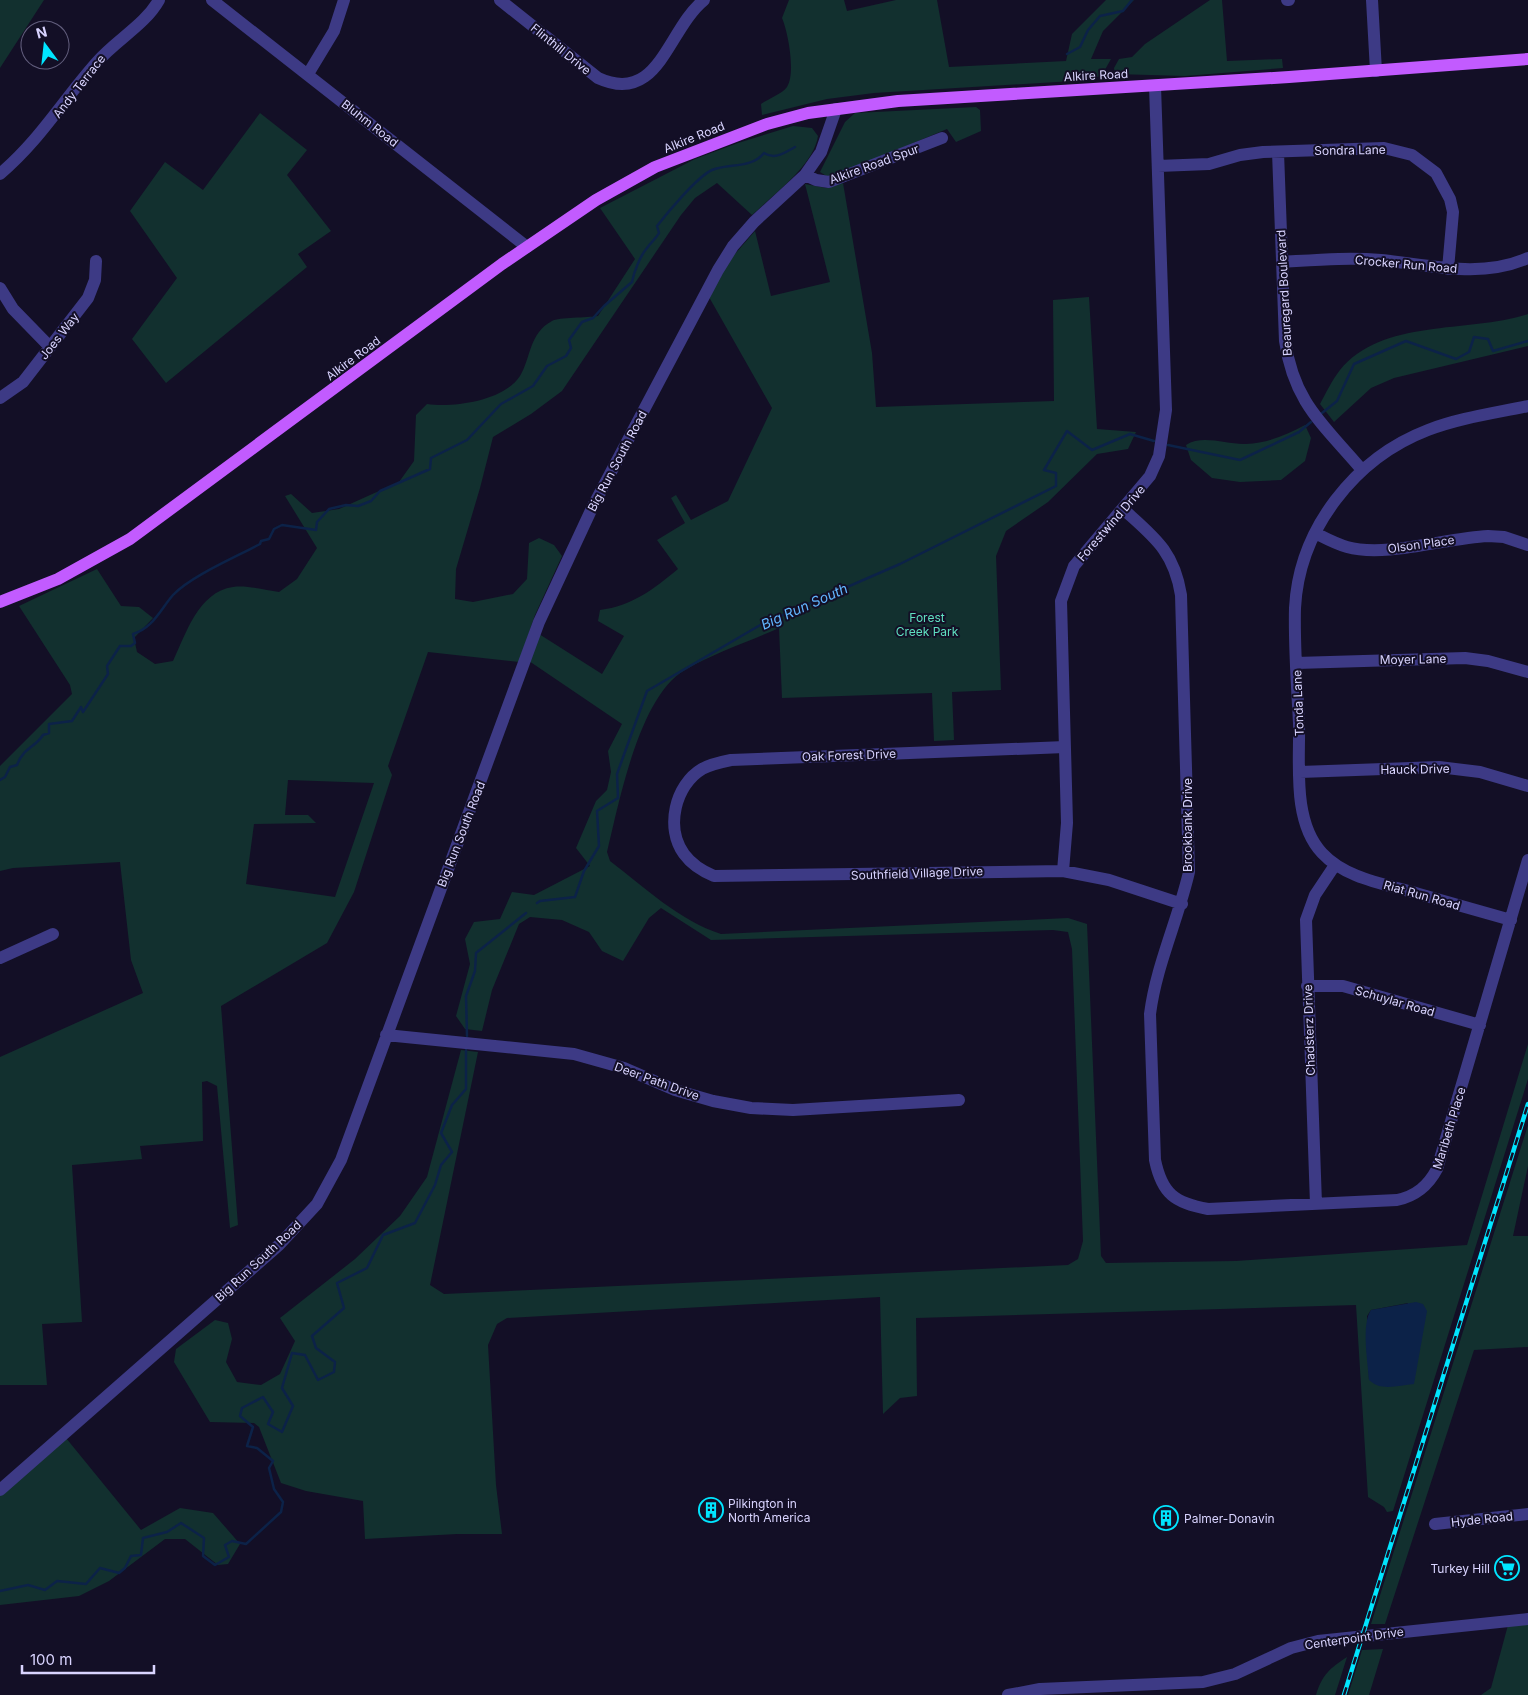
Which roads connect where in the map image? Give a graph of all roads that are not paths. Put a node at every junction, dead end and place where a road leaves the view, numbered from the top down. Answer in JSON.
{"nodes":[{"id":1,"x":159,"y":0,"type":"edge"},
{"id":2,"x":212,"y":0,"type":"edge"},
{"id":3,"x":344,"y":0,"type":"edge"},
{"id":4,"x":500,"y":0,"type":"edge"},
{"id":5,"x":704,"y":0,"type":"edge"},
{"id":6,"x":1372,"y":0,"type":"edge"},
{"id":7,"x":1528,"y":59,"type":"edge"},
{"id":8,"x":1376,"y":70,"type":"junction"},
{"id":9,"x":308,"y":74,"type":"junction"},
{"id":10,"x":1155,"y":86,"type":"junction"},
{"id":11,"x":836,"y":109,"type":"junction"},
{"id":12,"x":942,"y":138,"type":"dead end"},
{"id":13,"x":1278,"y":152,"type":"junction"},
{"id":14,"x":1158,"y":166,"type":"junction"},
{"id":15,"x":0,"y":174,"type":"edge"},
{"id":16,"x":805,"y":175,"type":"junction"},
{"id":17,"x":527,"y":247,"type":"junction"},
{"id":18,"x":1528,"y":258,"type":"edge"},
{"id":19,"x":96,"y":260,"type":"dead end"},
{"id":20,"x":1282,"y":262,"type":"junction"},
{"id":21,"x":1448,"y":269,"type":"junction"},
{"id":22,"x":0,"y":288,"type":"edge"},
{"id":23,"x":50,"y":347,"type":"junction"},
{"id":24,"x":0,"y":398,"type":"edge"},
{"id":25,"x":1528,"y":406,"type":"edge"},
{"id":26,"x":1362,"y":470,"type":"junction"},
{"id":27,"x":1123,"y":509,"type":"junction"},
{"id":28,"x":1315,"y":533,"type":"junction"},
{"id":29,"x":1528,"y":545,"type":"edge"},
{"id":30,"x":0,"y":602,"type":"edge"},
{"id":31,"x":1296,"y":663,"type":"junction"},
{"id":32,"x":1528,"y":672,"type":"edge"},
{"id":33,"x":1065,"y":747,"type":"junction"},
{"id":34,"x":1300,"y":772,"type":"junction"},
{"id":35,"x":1528,"y":786,"type":"edge"},
{"id":36,"x":675,"y":827,"type":"joint"},
{"id":37,"x":1528,"y":860,"type":"edge"},
{"id":38,"x":1335,"y":865,"type":"junction"},
{"id":39,"x":1063,"y":871,"type":"junction"},
{"id":40,"x":1182,"y":904,"type":"junction"},
{"id":41,"x":1511,"y":920,"type":"junction"},
{"id":42,"x":53,"y":934,"type":"dead end"},
{"id":43,"x":0,"y":958,"type":"edge"},
{"id":44,"x":1308,"y":986,"type":"junction"},
{"id":45,"x":1480,"y":1025,"type":"junction"},
{"id":46,"x":386,"y":1035,"type":"junction"},
{"id":47,"x":959,"y":1100,"type":"dead end"},
{"id":48,"x":1185,"y":1204,"type":"joint"},
{"id":49,"x":1316,"y":1204,"type":"junction"},
{"id":50,"x":0,"y":1490,"type":"edge"},
{"id":51,"x":1528,"y":1514,"type":"edge"},
{"id":52,"x":1435,"y":1524,"type":"dead end"},
{"id":53,"x":1528,"y":1619,"type":"edge"},
{"id":54,"x":1008,"y":1695,"type":"edge"}],
"edges":[{"from":1,"to":15,"type":"street","name":"Andy Terrace"},
{"from":2,"to":9,"type":"street","name":"Bluhm Road"},
{"from":3,"to":9,"type":"street"},
{"from":4,"to":5,"type":"street","name":"Flinthill Drive"},
{"from":6,"to":8,"type":"street"},
{"from":7,"to":8,"type":"main road","name":"Alkire Road"},
{"from":8,"to":10,"type":"main road","name":"Alkire Road"},
{"from":9,"to":17,"type":"street","name":"Bluhm Road"},
{"from":10,"to":11,"type":"main road","name":"Alkire Road"},
{"from":10,"to":14,"type":"street","name":"Forestwind Drive"},
{"from":11,"to":16,"type":"street","name":"Big Run South Road"},
{"from":11,"to":17,"type":"main road","name":"Alkire Road"},
{"from":12,"to":16,"type":"street","name":"Alkire Road Spur"},
{"from":13,"to":14,"type":"street","name":"Sondra Lane"},
{"from":13,"to":20,"type":"street","name":"Beauregard Boulevard"},
{"from":13,"to":21,"type":"street","name":"Sondra Lane"},
{"from":14,"to":27,"type":"street","name":"Forestwind Drive"},
{"from":16,"to":46,"type":"street","name":"Big Run South Road"},
{"from":17,"to":30,"type":"main road","name":"Alkire Road"},
{"from":18,"to":21,"type":"street","name":"Crocker Run Road"},
{"from":19,"to":23,"type":"street","name":"Joes Way"},
{"from":20,"to":21,"type":"street","name":"Crocker Run Road"},
{"from":20,"to":26,"type":"street","name":"Beauregard Boulevard"},
{"from":22,"to":23,"type":"street"},
{"from":23,"to":24,"type":"street","name":"Joes Way"},
{"from":25,"to":26,"type":"street","name":"Tonda Lane"},
{"from":26,"to":28,"type":"street","name":"Tonda Lane"},
{"from":27,"to":33,"type":"street","name":"Forestwind Drive"},
{"from":27,"to":40,"type":"street","name":"Brookbank Drive"},
{"from":28,"to":29,"type":"street","name":"Olson Place"},
{"from":28,"to":31,"type":"street","name":"Tonda Lane"},
{"from":31,"to":32,"type":"street","name":"Moyer Lane"},
{"from":31,"to":34,"type":"street","name":"Tonda Lane"},
{"from":33,"to":36,"type":"street","name":"Oak Forest Drive"},
{"from":33,"to":39,"type":"street","name":"Forestwind Drive"},
{"from":34,"to":35,"type":"street","name":"Hauck Drive"},
{"from":34,"to":38,"type":"street","name":"Tonda Lane"},
{"from":36,"to":39,"type":"street","name":"Southfield Village Drive"},
{"from":37,"to":41,"type":"street","name":"Maribeth Place"},
{"from":38,"to":41,"type":"street","name":"Riat Run Road"},
{"from":38,"to":44,"type":"street","name":"Chadsterz Drive"},
{"from":39,"to":40,"type":"street","name":"Southfield Village Drive"},
{"from":40,"to":48,"type":"street","name":"Brookbank Drive"},
{"from":41,"to":45,"type":"street","name":"Maribeth Place"},
{"from":42,"to":43,"type":"street"},
{"from":44,"to":45,"type":"street","name":"Schuylar Road"},
{"from":44,"to":49,"type":"street","name":"Chadsterz Drive"},
{"from":45,"to":49,"type":"street","name":"Maribeth Place"},
{"from":46,"to":47,"type":"street","name":"Deer Path Drive"},
{"from":46,"to":50,"type":"street","name":"Big Run South Road"},
{"from":48,"to":49,"type":"street","name":"Maribeth Place"},
{"from":51,"to":52,"type":"street","name":"Hyde Road"},
{"from":53,"to":54,"type":"street","name":"Centerpoint Drive"}]}
